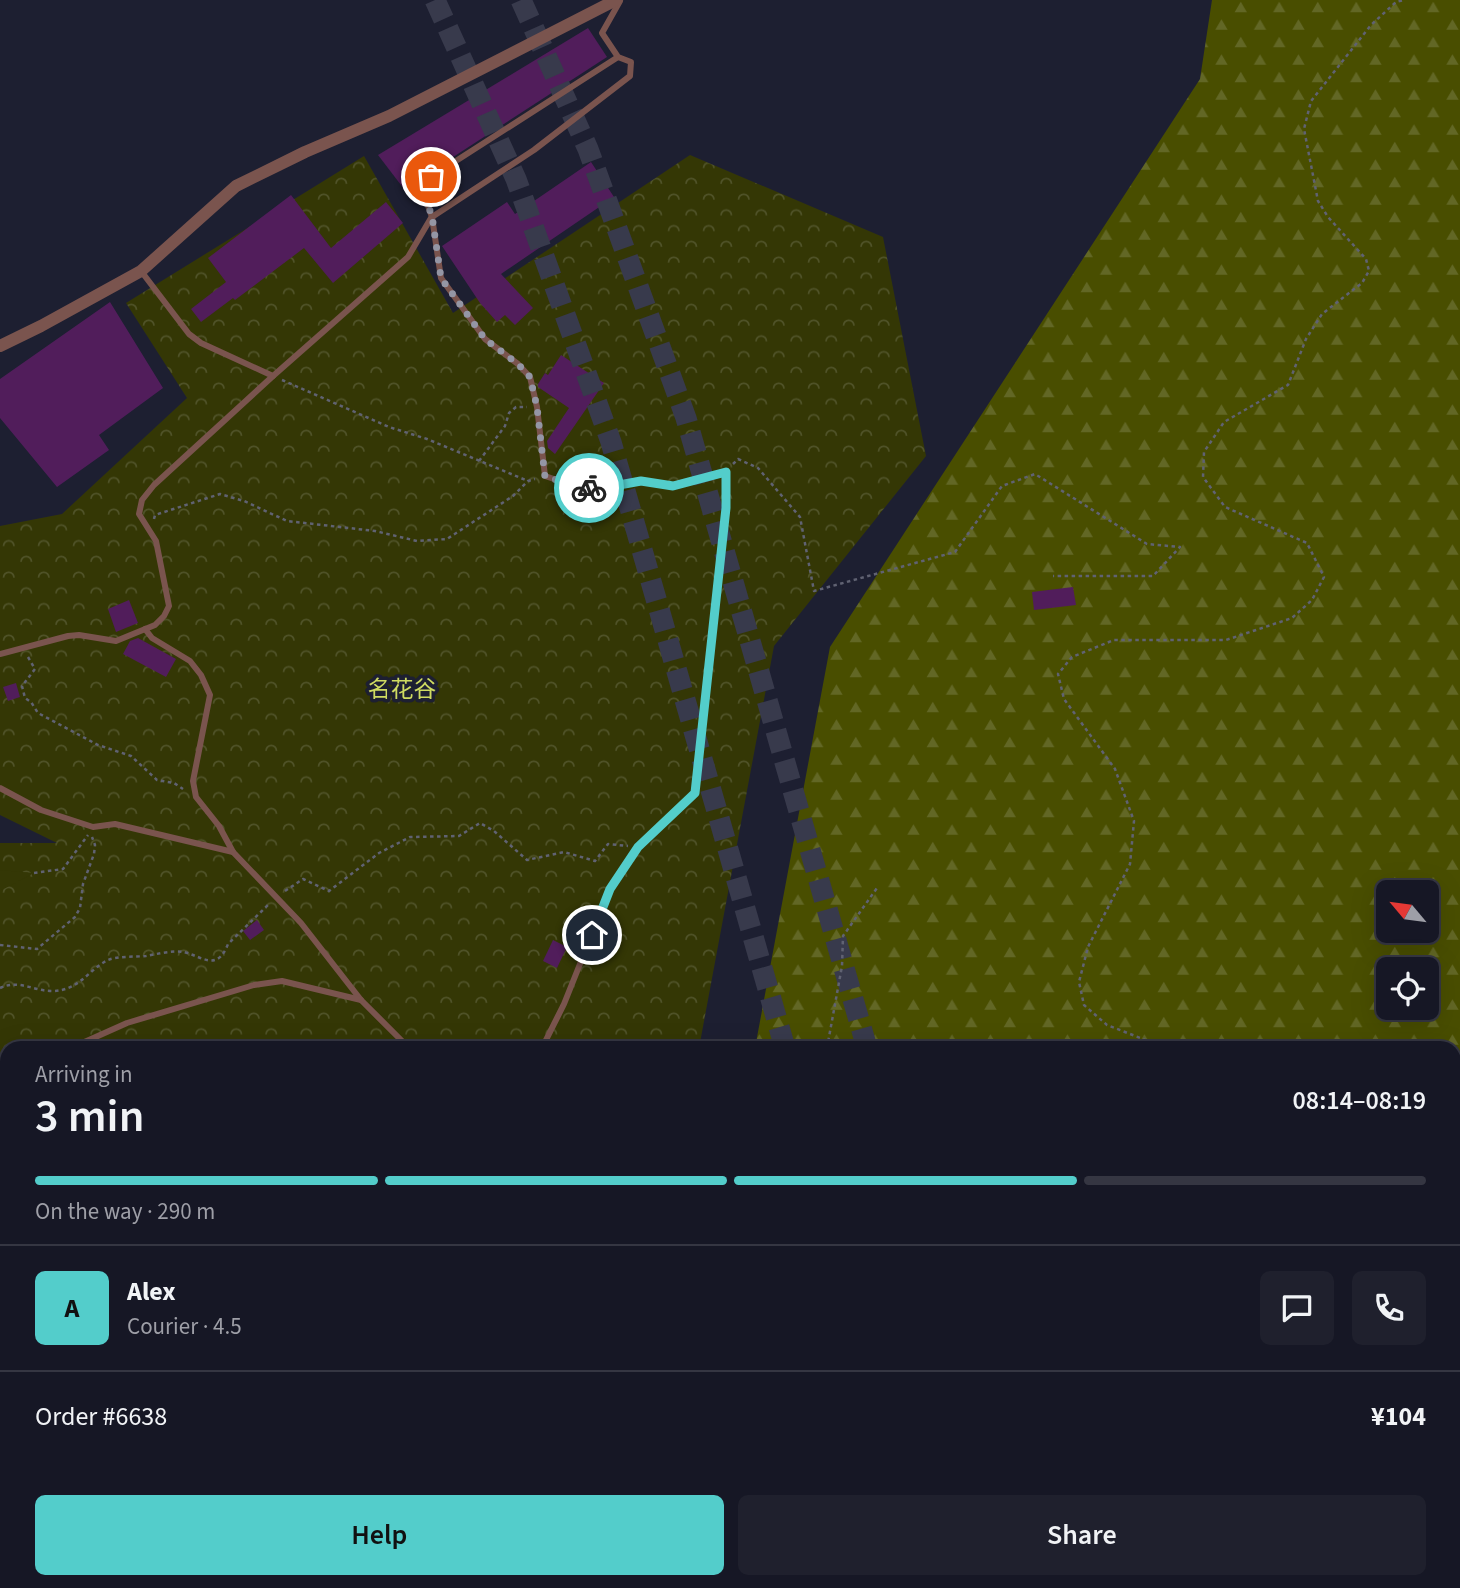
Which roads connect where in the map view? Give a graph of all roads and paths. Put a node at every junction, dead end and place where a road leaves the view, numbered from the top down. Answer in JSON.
{"nodes":[{"id":1,"x":619,"y":0,"type":"edge"},
{"id":2,"x":1404,"y":0,"type":"edge"},
{"id":3,"x":618,"y":57,"type":"junction"},
{"id":4,"x":432,"y":216,"type":"junction"},
{"id":5,"x":141,"y":271,"type":"junction"},
{"id":6,"x":0,"y":346,"type":"edge"},
{"id":7,"x":273,"y":376,"type":"junction"},
{"id":8,"x":537,"y":407,"type":"junction"},
{"id":9,"x":479,"y":461,"type":"junction"},
{"id":10,"x":726,"y":472,"type":"junction"},
{"id":11,"x":545,"y":477,"type":"junction"},
{"id":12,"x":528,"y":481,"type":"junction"},
{"id":13,"x":149,"y":530,"type":"junction"},
{"id":14,"x":1053,"y":576,"type":"dead end"},
{"id":15,"x":145,"y":629,"type":"junction"},
{"id":16,"x":0,"y":654,"type":"edge"},
{"id":17,"x":26,"y":654,"type":"dead end"},
{"id":18,"x":0,"y":788,"type":"edge"},
{"id":19,"x":196,"y":797,"type":"junction"},
{"id":20,"x":93,"y":827,"type":"junction"},
{"id":21,"x":638,"y":847,"type":"junction"},
{"id":22,"x":233,"y":852,"type":"junction"},
{"id":23,"x":34,"y":873,"type":"dead end"},
{"id":24,"x":877,"y":888,"type":"dead end"},
{"id":25,"x":279,"y":900,"type":"junction"},
{"id":26,"x":0,"y":945,"type":"edge"},
{"id":27,"x":0,"y":989,"type":"edge"},
{"id":28,"x":361,"y":1000,"type":"junction"},
{"id":29,"x":87,"y":1041,"type":"edge"},
{"id":30,"x":402,"y":1041,"type":"edge"},
{"id":31,"x":546,"y":1041,"type":"edge"},
{"id":32,"x":828,"y":1041,"type":"edge"},
{"id":33,"x":1148,"y":1041,"type":"edge"}],
"edges":[{"from":1,"to":3,"type":"lane"},
{"from":1,"to":5,"type":"street"},
{"from":2,"to":33,"type":"path"},
{"from":3,"to":4,"type":"lane"},
{"from":3,"to":4,"type":"lane"},
{"from":4,"to":7,"type":"lane"},
{"from":4,"to":8,"type":"lane"},
{"from":5,"to":6,"type":"street"},
{"from":5,"to":7,"type":"lane"},
{"from":7,"to":9,"type":"path"},
{"from":7,"to":13,"type":"lane"},
{"from":8,"to":9,"type":"path"},
{"from":8,"to":11,"type":"lane"},
{"from":9,"to":12,"type":"path"},
{"from":10,"to":11,"type":"lane"},
{"from":10,"to":14,"type":"path"},
{"from":10,"to":21,"type":"lane"},
{"from":11,"to":12,"type":"path"},
{"from":12,"to":13,"type":"path"},
{"from":13,"to":15,"type":"lane"},
{"from":15,"to":16,"type":"lane"},
{"from":15,"to":19,"type":"lane"},
{"from":17,"to":19,"type":"path"},
{"from":18,"to":20,"type":"lane"},
{"from":19,"to":22,"type":"lane"},
{"from":20,"to":22,"type":"lane"},
{"from":20,"to":23,"type":"path"},
{"from":20,"to":26,"type":"path"},
{"from":21,"to":25,"type":"path"},
{"from":21,"to":31,"type":"lane"},
{"from":22,"to":25,"type":"lane"},
{"from":24,"to":32,"type":"path"},
{"from":25,"to":27,"type":"path"},
{"from":25,"to":28,"type":"lane"},
{"from":28,"to":29,"type":"lane"},
{"from":28,"to":30,"type":"lane"}]}
